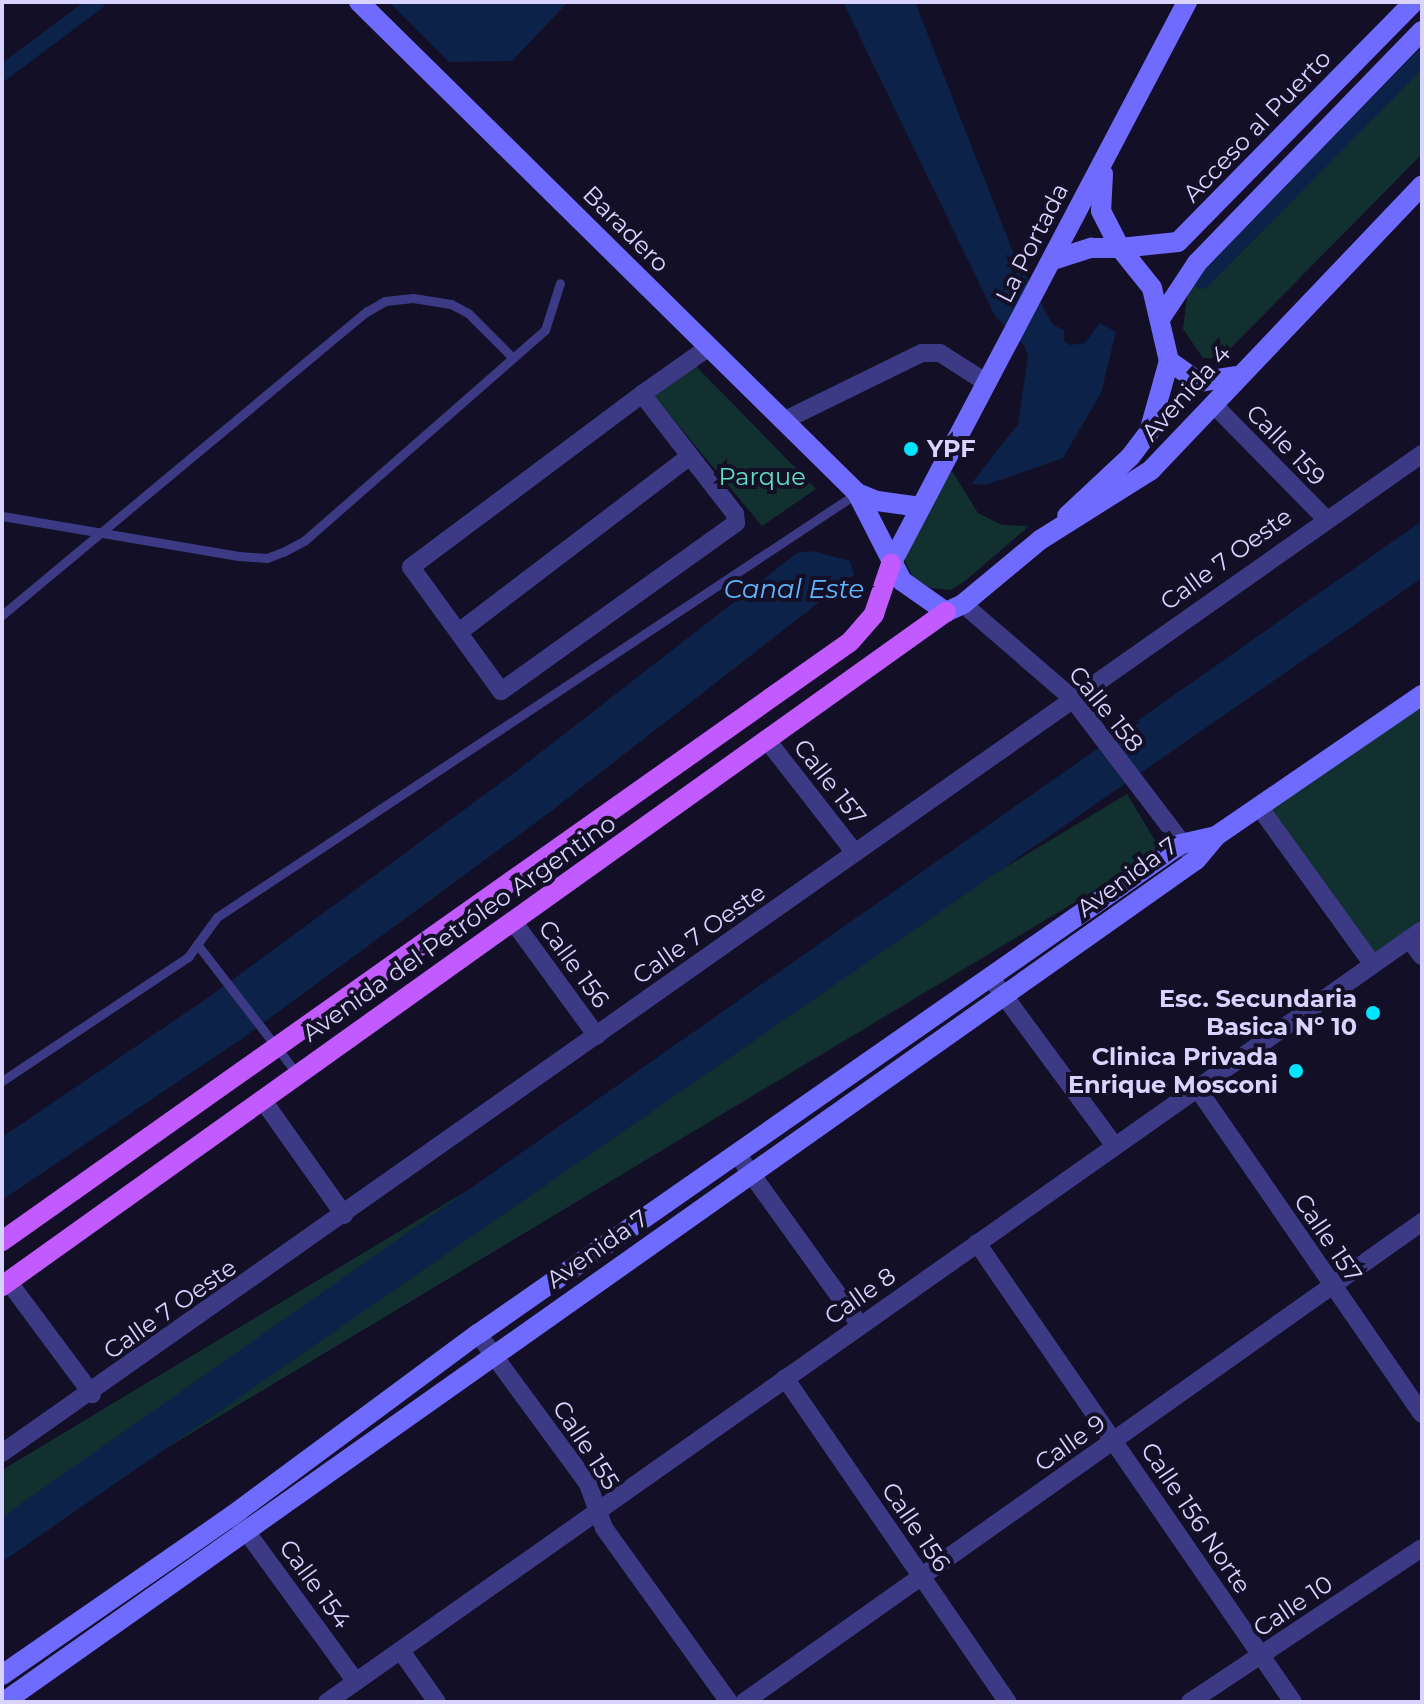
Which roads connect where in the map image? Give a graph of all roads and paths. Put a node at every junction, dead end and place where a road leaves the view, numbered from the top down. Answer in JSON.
{"nodes":[{"id":1,"x":359,"y":2,"type":"edge"},
{"id":2,"x":1187,"y":2,"type":"edge"},
{"id":3,"x":1414,"y":2,"type":"edge"},
{"id":4,"x":1422,"y":31,"type":"edge"},
{"id":5,"x":1107,"y":154,"type":"junction"},
{"id":6,"x":1422,"y":185,"type":"edge"},
{"id":7,"x":1120,"y":248,"type":"junction"},
{"id":8,"x":1053,"y":260,"type":"junction"},
{"id":9,"x":560,"y":283,"type":"dead end"},
{"id":10,"x":1160,"y":319,"type":"junction"},
{"id":11,"x":709,"y":347,"type":"junction"},
{"id":12,"x":511,"y":356,"type":"junction"},
{"id":13,"x":1169,"y":361,"type":"junction"},
{"id":14,"x":1236,"y":376,"type":"junction"},
{"id":15,"x":987,"y":383,"type":"junction"},
{"id":16,"x":642,"y":394,"type":"junction"},
{"id":17,"x":1214,"y":405,"type":"junction"},
{"id":18,"x":785,"y":420,"type":"junction"},
{"id":19,"x":1422,"y":454,"type":"edge"},
{"id":20,"x":689,"y":457,"type":"junction"},
{"id":21,"x":857,"y":493,"type":"junction"},
{"id":22,"x":921,"y":507,"type":"junction"},
{"id":23,"x":2,"y":516,"type":"edge"},
{"id":24,"x":1325,"y":518,"type":"junction"},
{"id":25,"x":96,"y":535,"type":"junction"},
{"id":26,"x":1040,"y":540,"type":"junction"},
{"id":27,"x":891,"y":564,"type":"junction"},
{"id":28,"x":955,"y":608,"type":"junction"},
{"id":29,"x":2,"y":615,"type":"edge"},
{"id":30,"x":459,"y":632,"type":"junction"},
{"id":31,"x":1422,"y":695,"type":"edge"},
{"id":32,"x":1072,"y":698,"type":"junction"},
{"id":33,"x":767,"y":740,"type":"junction"},
{"id":34,"x":1260,"y":808,"type":"junction"},
{"id":35,"x":1216,"y":836,"type":"junction"},
{"id":36,"x":1181,"y":844,"type":"junction"},
{"id":37,"x":855,"y":853,"type":"junction"},
{"id":38,"x":1196,"y":860,"type":"junction"},
{"id":39,"x":513,"y":921,"type":"junction"},
{"id":40,"x":1416,"y":934,"type":"edge"},
{"id":41,"x":197,"y":944,"type":"junction"},
{"id":42,"x":1422,"y":956,"type":"edge"},
{"id":43,"x":1371,"y":962,"type":"junction"},
{"id":44,"x":991,"y":978,"type":"junction"},
{"id":45,"x":1005,"y":995,"type":"junction"},
{"id":46,"x":597,"y":1036,"type":"junction"},
{"id":47,"x":270,"y":1040,"type":"junction"},
{"id":48,"x":297,"y":1074,"type":"junction"},
{"id":49,"x":2,"y":1081,"type":"edge"},
{"id":50,"x":1197,"y":1088,"type":"junction"},
{"id":51,"x":262,"y":1099,"type":"junction"},
{"id":52,"x":1115,"y":1146,"type":"junction"},
{"id":53,"x":737,"y":1154,"type":"junction"},
{"id":54,"x":750,"y":1173,"type":"junction"},
{"id":55,"x":344,"y":1215,"type":"junction"},
{"id":56,"x":1422,"y":1222,"type":"edge"},
{"id":57,"x":2,"y":1241,"type":"edge"},
{"id":58,"x":977,"y":1243,"type":"junction"},
{"id":59,"x":5,"y":1283,"type":"edge"},
{"id":60,"x":1331,"y":1286,"type":"junction"},
{"id":61,"x":860,"y":1325,"type":"junction"},
{"id":62,"x":478,"y":1334,"type":"junction"},
{"id":63,"x":494,"y":1353,"type":"junction"},
{"id":64,"x":785,"y":1378,"type":"junction"},
{"id":65,"x":92,"y":1394,"type":"junction"},
{"id":66,"x":1422,"y":1414,"type":"edge"},
{"id":67,"x":1114,"y":1441,"type":"junction"},
{"id":68,"x":2,"y":1453,"type":"edge"},
{"id":69,"x":599,"y":1510,"type":"junction"},
{"id":70,"x":240,"y":1522,"type":"junction"},
{"id":71,"x":1422,"y":1548,"type":"edge"},
{"id":72,"x":920,"y":1576,"type":"junction"},
{"id":73,"x":401,"y":1651,"type":"junction"},
{"id":74,"x":1261,"y":1657,"type":"junction"},
{"id":75,"x":2,"y":1675,"type":"edge"},
{"id":76,"x":356,"y":1682,"type":"junction"},
{"id":77,"x":4,"y":1702,"type":"edge"},
{"id":78,"x":327,"y":1702,"type":"edge"},
{"id":79,"x":437,"y":1702,"type":"edge"},
{"id":80,"x":729,"y":1702,"type":"edge"},
{"id":81,"x":744,"y":1702,"type":"edge"},
{"id":82,"x":1008,"y":1702,"type":"edge"},
{"id":83,"x":1190,"y":1702,"type":"edge"},
{"id":84,"x":1293,"y":1702,"type":"edge"}],
"edges":[{"from":1,"to":11,"type":"main road","name":"Baradero"},
{"from":2,"to":5,"type":"main road","name":"La Portada"},
{"from":3,"to":7,"type":"main road","name":"Acceso al Puerto"},
{"from":4,"to":10,"type":"main road"},
{"from":5,"to":7,"type":"main road"},
{"from":5,"to":8,"type":"main road","name":"La Portada"},
{"from":6,"to":14,"type":"main road","name":"Avenida 4"},
{"from":7,"to":8,"type":"main road","name":"Acceso al Puerto"},
{"from":7,"to":10,"type":"main road"},
{"from":8,"to":15,"type":"main road","name":"La Portada"},
{"from":9,"to":12,"type":"lane"},
{"from":10,"to":13,"type":"main road"},
{"from":11,"to":16,"type":"street"},
{"from":11,"to":18,"type":"main road","name":"Baradero"},
{"from":12,"to":25,"type":"lane"},
{"from":12,"to":25,"type":"lane"},
{"from":13,"to":14,"type":"main road"},
{"from":13,"to":26,"type":"main road"},
{"from":14,"to":17,"type":"main road","name":"Avenida 4"},
{"from":15,"to":18,"type":"street"},
{"from":15,"to":22,"type":"main road","name":"La Portada"},
{"from":16,"to":20,"type":"street"},
{"from":16,"to":30,"type":"street"},
{"from":17,"to":24,"type":"street","name":"Calle 159"},
{"from":17,"to":26,"type":"main road","name":"Avenida 4"},
{"from":18,"to":21,"type":"main road","name":"Baradero"},
{"from":19,"to":24,"type":"street","name":"Calle 7 Oeste"},
{"from":20,"to":30,"type":"street"},
{"from":20,"to":30,"type":"street"},
{"from":21,"to":22,"type":"main road","name":"Baradero"},
{"from":21,"to":27,"type":"main road","name":"Baradero"},
{"from":21,"to":41,"type":"lane"},
{"from":22,"to":27,"type":"main road","name":"La Portada"},
{"from":23,"to":25,"type":"lane"},
{"from":24,"to":32,"type":"street","name":"Calle 7 Oeste"},
{"from":25,"to":29,"type":"lane"},
{"from":26,"to":28,"type":"main road","name":"Avenida 4"},
{"from":27,"to":28,"type":"main road","name":"Baradero"},
{"from":27,"to":47,"type":"main road","name":"Avenida del Petróleo Argentino"},
{"from":28,"to":32,"type":"street","name":"Calle 158"},
{"from":28,"to":33,"type":"main road","name":"Avenida del Petróleo Argentino"},
{"from":31,"to":34,"type":"main road","name":"Avenida 7"},
{"from":32,"to":36,"type":"street","name":"Calle 158"},
{"from":32,"to":37,"type":"street","name":"Calle 7 Oeste"},
{"from":33,"to":37,"type":"street","name":"Calle 157"},
{"from":33,"to":39,"type":"main road","name":"Avenida del Petróleo Argentino"},
{"from":34,"to":35,"type":"main road","name":"Avenida 7"},
{"from":34,"to":43,"type":"street"},
{"from":35,"to":36,"type":"main road","name":"Avenida 7"},
{"from":35,"to":38,"type":"main road","name":"Avenida 7"},
{"from":36,"to":38,"type":"street","name":"Calle 158"},
{"from":36,"to":44,"type":"main road","name":"Avenida 7"},
{"from":37,"to":46,"type":"street","name":"Calle 7 Oeste"},
{"from":38,"to":45,"type":"main road","name":"Avenida 7"},
{"from":39,"to":46,"type":"street","name":"Calle 156"},
{"from":39,"to":48,"type":"main road","name":"Avenida del Petróleo Argentino"},
{"from":40,"to":42,"type":"street"},
{"from":40,"to":43,"type":"street","name":"Calle 8"},
{"from":41,"to":47,"type":"lane"},
{"from":41,"to":49,"type":"lane"},
{"from":43,"to":50,"type":"street","name":"Calle 8"},
{"from":44,"to":45,"type":"street"},
{"from":44,"to":53,"type":"main road","name":"Avenida 7"},
{"from":45,"to":52,"type":"street"},
{"from":45,"to":54,"type":"main road","name":"Avenida 7"},
{"from":46,"to":55,"type":"street","name":"Calle 7 Oeste"},
{"from":47,"to":48,"type":"lane"},
{"from":47,"to":57,"type":"main road","name":"Avenida del Petróleo Argentino"},
{"from":48,"to":51,"type":"main road","name":"Avenida del Petróleo Argentino"},
{"from":50,"to":52,"type":"street","name":"Calle 8"},
{"from":50,"to":60,"type":"street","name":"Calle 157"},
{"from":51,"to":55,"type":"street"},
{"from":51,"to":59,"type":"main road","name":"Avenida del Petróleo Argentino"},
{"from":52,"to":58,"type":"street","name":"Calle 8"},
{"from":53,"to":54,"type":"street"},
{"from":53,"to":62,"type":"main road","name":"Avenida 7"},
{"from":54,"to":61,"type":"street"},
{"from":54,"to":63,"type":"main road","name":"Avenida 7"},
{"from":55,"to":65,"type":"street","name":"Calle 7 Oeste"},
{"from":56,"to":60,"type":"street","name":"Calle 9"},
{"from":58,"to":61,"type":"street","name":"Calle 8"},
{"from":58,"to":67,"type":"street","name":"Calle 156 Norte"},
{"from":59,"to":65,"type":"street"},
{"from":60,"to":66,"type":"street","name":"Calle 157"},
{"from":60,"to":67,"type":"street","name":"Calle 9"},
{"from":61,"to":64,"type":"street","name":"Calle 8"},
{"from":62,"to":63,"type":"street","name":"Calle 155"},
{"from":62,"to":70,"type":"main road","name":"Avenida 7"},
{"from":63,"to":69,"type":"street","name":"Calle 155"},
{"from":63,"to":70,"type":"main road","name":"Avenida 7"},
{"from":64,"to":69,"type":"street","name":"Calle 8"},
{"from":64,"to":72,"type":"street","name":"Calle 156"},
{"from":65,"to":68,"type":"street","name":"Calle 7 Oeste"},
{"from":67,"to":72,"type":"street","name":"Calle 9"},
{"from":67,"to":74,"type":"street","name":"Calle 156 Norte"},
{"from":69,"to":73,"type":"street","name":"Calle 8"},
{"from":69,"to":80,"type":"street","name":"Calle 155"},
{"from":70,"to":75,"type":"main road","name":"Avenida 7"},
{"from":70,"to":76,"type":"street","name":"Calle 154"},
{"from":70,"to":77,"type":"main road","name":"Avenida 7"},
{"from":71,"to":74,"type":"street","name":"Calle 10"},
{"from":72,"to":81,"type":"street","name":"Calle 9"},
{"from":72,"to":82,"type":"street","name":"Calle 156"},
{"from":73,"to":76,"type":"street","name":"Calle 8"},
{"from":73,"to":79,"type":"street"},
{"from":74,"to":83,"type":"street","name":"Calle 10"},
{"from":74,"to":84,"type":"street","name":"Calle 156 Norte"},
{"from":76,"to":78,"type":"street","name":"Calle 8"}]}
